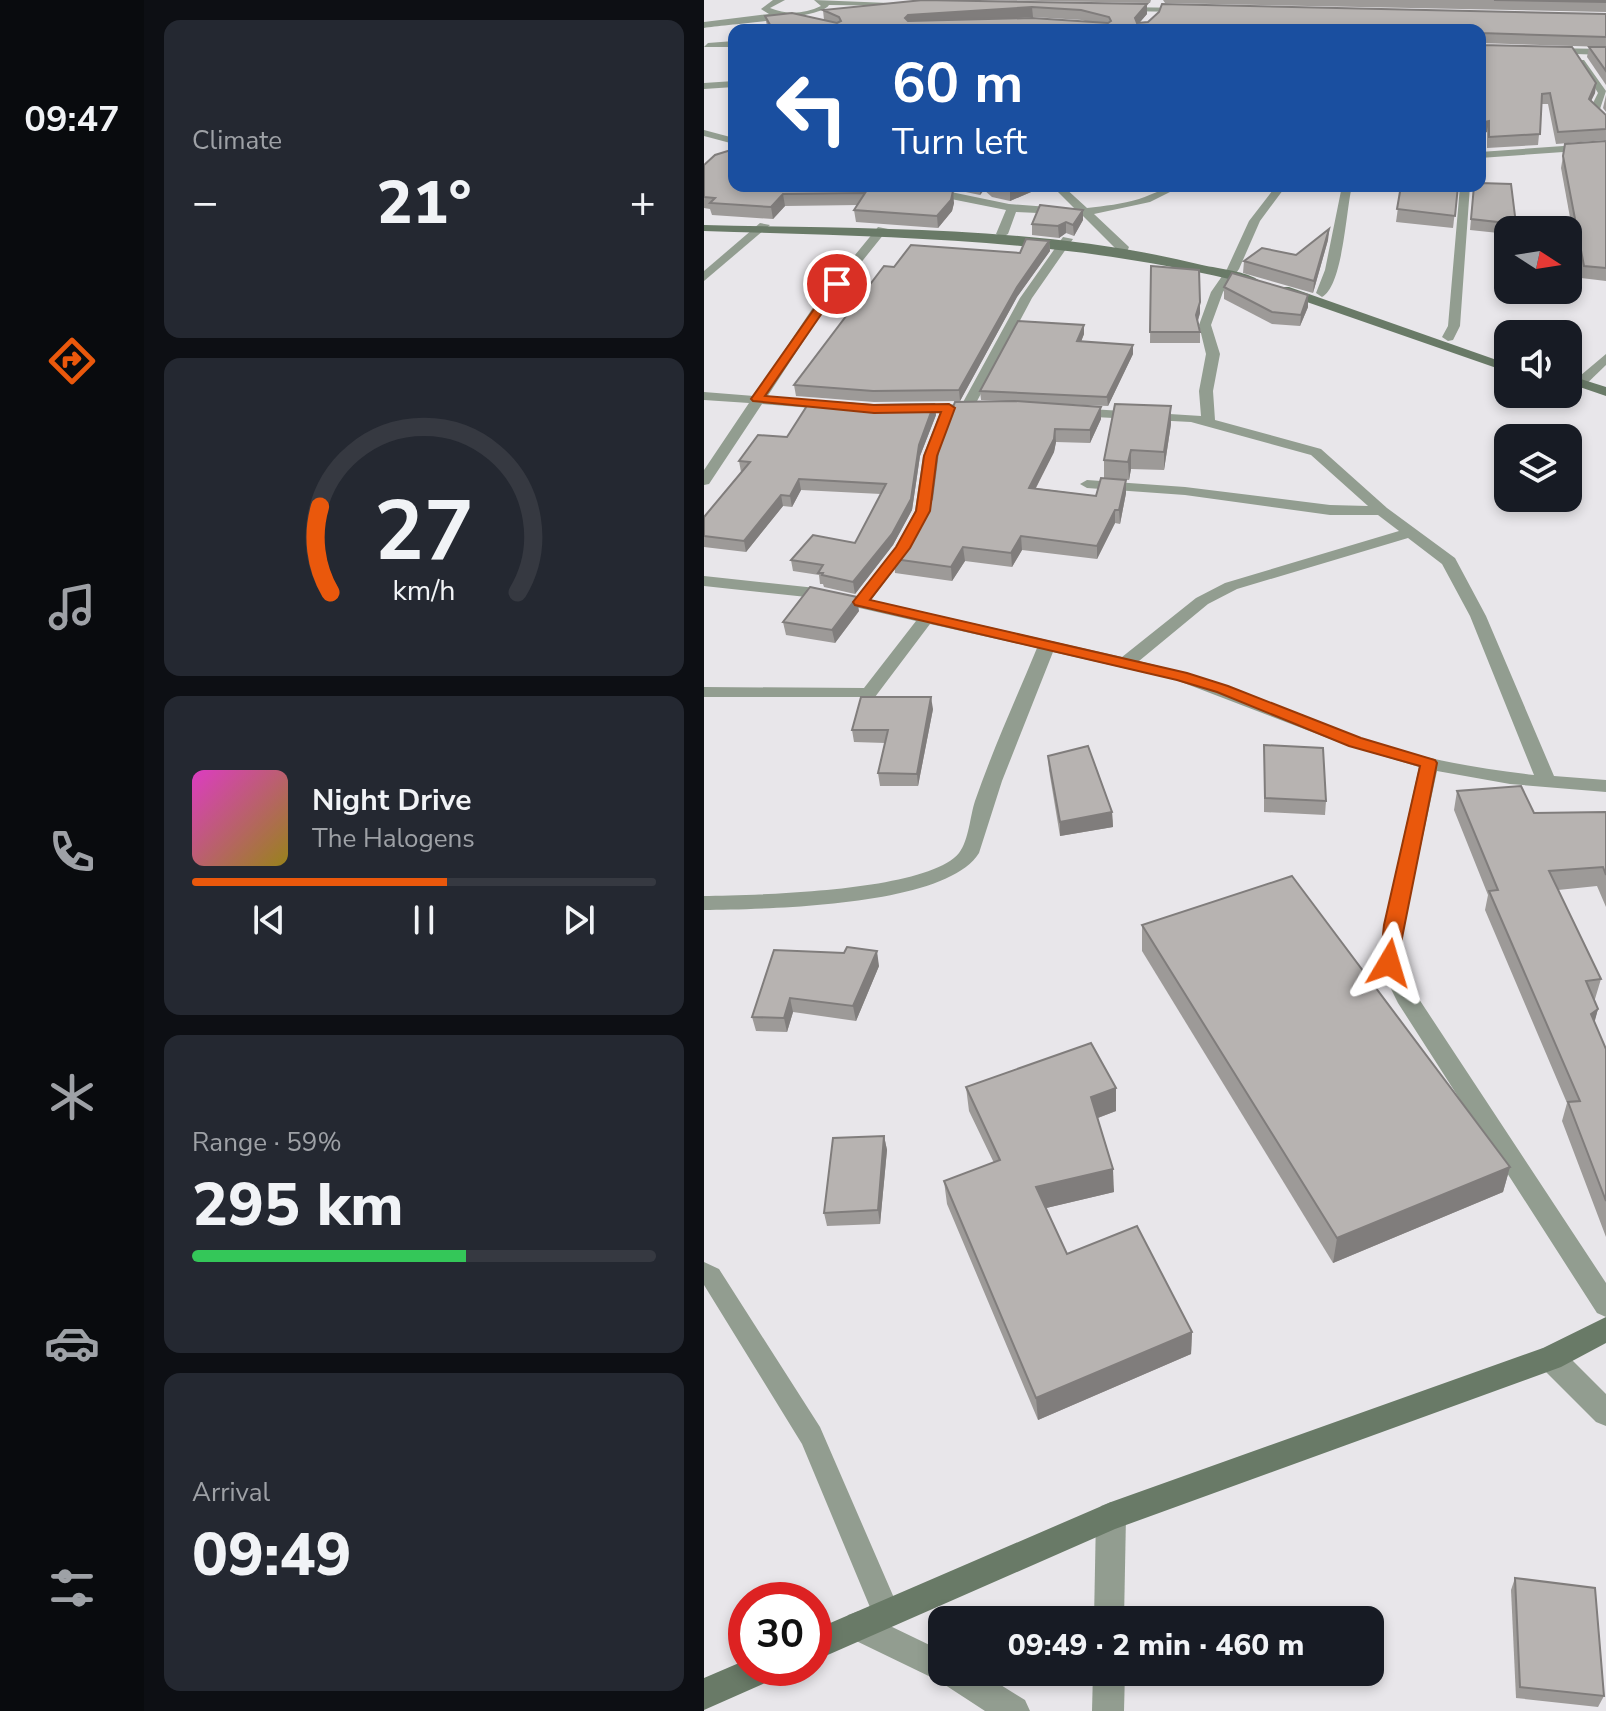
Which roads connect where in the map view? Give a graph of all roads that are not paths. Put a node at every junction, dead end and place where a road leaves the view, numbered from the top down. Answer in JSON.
{"nodes":[{"id":1,"x":777,"y":0,"type":"edge"},
{"id":2,"x":822,"y":2,"type":"edge"},
{"id":3,"x":919,"y":5,"type":"edge"},
{"id":4,"x":1110,"y":8,"type":"edge"},
{"id":5,"x":1156,"y":9,"type":"edge"},
{"id":6,"x":1200,"y":10,"type":"edge"},
{"id":7,"x":769,"y":12,"type":"junction"},
{"id":8,"x":789,"y":15,"type":"junction"},
{"id":9,"x":754,"y":19,"type":"junction"},
{"id":10,"x":704,"y":25,"type":"edge"},
{"id":11,"x":728,"y":44,"type":"edge"},
{"id":12,"x":708,"y":46,"type":"dead end"},
{"id":13,"x":1543,"y":51,"type":"edge"},
{"id":14,"x":1575,"y":51,"type":"junction"},
{"id":15,"x":1606,"y":52,"type":"edge"},
{"id":16,"x":728,"y":84,"type":"edge"},
{"id":17,"x":704,"y":86,"type":"edge"},
{"id":18,"x":1606,"y":122,"type":"edge"},
{"id":19,"x":704,"y":133,"type":"edge"},
{"id":20,"x":728,"y":139,"type":"edge"},
{"id":21,"x":728,"y":139,"type":"edge"},
{"id":22,"x":704,"y":147,"type":"edge"},
{"id":23,"x":1605,"y":148,"type":"edge"},
{"id":24,"x":1486,"y":155,"type":"edge"},
{"id":25,"x":931,"y":192,"type":"edge"},
{"id":26,"x":1064,"y":192,"type":"edge"},
{"id":27,"x":1164,"y":192,"type":"edge"},
{"id":28,"x":1277,"y":192,"type":"edge"},
{"id":29,"x":1345,"y":192,"type":"edge"},
{"id":30,"x":1465,"y":192,"type":"edge"},
{"id":31,"x":1012,"y":208,"type":"junction"},
{"id":32,"x":1085,"y":210,"type":"junction"},
{"id":33,"x":704,"y":226,"type":"edge"},
{"id":34,"x":762,"y":228,"type":"junction"},
{"id":35,"x":880,"y":232,"type":"junction"},
{"id":36,"x":1002,"y":234,"type":"junction"},
{"id":37,"x":1065,"y":242,"type":"junction"},
{"id":38,"x":1123,"y":250,"type":"junction"},
{"id":39,"x":1231,"y":272,"type":"junction"},
{"id":40,"x":704,"y":277,"type":"edge"},
{"id":41,"x":1263,"y":277,"type":"edge"},
{"id":42,"x":1277,"y":281,"type":"edge"},
{"id":43,"x":1322,"y":293,"type":"junction"},
{"id":44,"x":1448,"y":337,"type":"junction"},
{"id":45,"x":1494,"y":353,"type":"edge"},
{"id":46,"x":1606,"y":358,"type":"edge"},
{"id":47,"x":1494,"y":363,"type":"edge"},
{"id":48,"x":1582,"y":378,"type":"edge"},
{"id":49,"x":1582,"y":388,"type":"edge"},
{"id":50,"x":1582,"y":391,"type":"edge"},
{"id":51,"x":1606,"y":392,"type":"edge"},
{"id":52,"x":704,"y":396,"type":"edge"},
{"id":53,"x":757,"y":399,"type":"junction"},
{"id":54,"x":1606,"y":402,"type":"edge"},
{"id":55,"x":967,"y":407,"type":"junction"},
{"id":56,"x":991,"y":407,"type":"edge"},
{"id":57,"x":859,"y":408,"type":"edge"},
{"id":58,"x":949,"y":408,"type":"junction"},
{"id":59,"x":886,"y":409,"type":"edge"},
{"id":60,"x":1064,"y":411,"type":"edge"},
{"id":61,"x":1208,"y":421,"type":"junction"},
{"id":62,"x":704,"y":481,"type":"edge"},
{"id":63,"x":1087,"y":484,"type":"dead end"},
{"id":64,"x":1382,"y":511,"type":"junction"},
{"id":65,"x":1412,"y":532,"type":"junction"},
{"id":66,"x":704,"y":581,"type":"edge"},
{"id":67,"x":861,"y":602,"type":"junction"},
{"id":68,"x":927,"y":617,"type":"junction"},
{"id":69,"x":1047,"y":646,"type":"junction"},
{"id":70,"x":1125,"y":664,"type":"junction"},
{"id":71,"x":704,"y":692,"type":"edge"},
{"id":72,"x":1429,"y":763,"type":"junction"},
{"id":73,"x":1547,"y":782,"type":"junction"},
{"id":74,"x":1606,"y":786,"type":"edge"},
{"id":75,"x":704,"y":903,"type":"edge"},
{"id":76,"x":704,"y":1272,"type":"edge"},
{"id":77,"x":1606,"y":1305,"type":"edge"},
{"id":78,"x":1606,"y":1329,"type":"edge"},
{"id":79,"x":1551,"y":1358,"type":"junction"},
{"id":80,"x":1606,"y":1413,"type":"edge"},
{"id":81,"x":1111,"y":1516,"type":"junction"},
{"id":82,"x":1109,"y":1606,"type":"edge"},
{"id":83,"x":873,"y":1620,"type":"junction"},
{"id":84,"x":832,"y":1638,"type":"edge"},
{"id":85,"x":928,"y":1657,"type":"edge"},
{"id":86,"x":728,"y":1683,"type":"edge"},
{"id":87,"x":974,"y":1686,"type":"edge"},
{"id":88,"x":1109,"y":1686,"type":"edge"},
{"id":89,"x":704,"y":1694,"type":"edge"},
{"id":90,"x":1014,"y":1711,"type":"edge"},
{"id":91,"x":1108,"y":1711,"type":"edge"}],
"edges":[{"from":1,"to":7,"type":"street"},
{"from":2,"to":3,"type":"street"},
{"from":2,"to":8,"type":"street"},
{"from":4,"to":5,"type":"street"},
{"from":5,"to":6,"type":"street"},
{"from":7,"to":8,"type":"street"},
{"from":7,"to":9,"type":"street"},
{"from":8,"to":9,"type":"street"},
{"from":9,"to":10,"type":"street"},
{"from":11,"to":12,"type":"street"},
{"from":13,"to":14,"type":"street"},
{"from":14,"to":15,"type":"street"},
{"from":14,"to":18,"type":"street"},
{"from":16,"to":17,"type":"street"},
{"from":19,"to":20,"type":"street"},
{"from":21,"to":22,"type":"street"},
{"from":23,"to":24,"type":"street"},
{"from":25,"to":31,"type":"street"},
{"from":26,"to":32,"type":"street"},
{"from":27,"to":32,"type":"street"},
{"from":28,"to":39,"type":"street"},
{"from":29,"to":43,"type":"street"},
{"from":30,"to":44,"type":"street"},
{"from":31,"to":32,"type":"street"},
{"from":31,"to":36,"type":"street"},
{"from":32,"to":38,"type":"street"},
{"from":33,"to":34,"type":"street"},
{"from":34,"to":35,"type":"street"},
{"from":34,"to":40,"type":"street"},
{"from":35,"to":36,"type":"street"},
{"from":35,"to":37,"type":"street"},
{"from":35,"to":53,"type":"street"},
{"from":36,"to":37,"type":"street"},
{"from":37,"to":38,"type":"street"},
{"from":37,"to":55,"type":"street"},
{"from":38,"to":39,"type":"street"},
{"from":39,"to":41,"type":"street"},
{"from":39,"to":47,"type":"street"},
{"from":39,"to":61,"type":"street"},
{"from":42,"to":43,"type":"street"},
{"from":43,"to":44,"type":"street"},
{"from":44,"to":45,"type":"street"},
{"from":46,"to":48,"type":"street"},
{"from":49,"to":51,"type":"street"},
{"from":50,"to":54,"type":"street"},
{"from":52,"to":53,"type":"street"},
{"from":53,"to":57,"type":"street"},
{"from":53,"to":62,"type":"street"},
{"from":55,"to":56,"type":"street"},
{"from":55,"to":58,"type":"street"},
{"from":58,"to":59,"type":"street"},
{"from":58,"to":67,"type":"street"},
{"from":60,"to":61,"type":"street"},
{"from":61,"to":64,"type":"street"},
{"from":63,"to":64,"type":"street"},
{"from":64,"to":65,"type":"street"},
{"from":65,"to":70,"type":"street"},
{"from":65,"to":73,"type":"street"},
{"from":66,"to":67,"type":"street"},
{"from":67,"to":68,"type":"street"},
{"from":68,"to":69,"type":"street"},
{"from":68,"to":71,"type":"street"},
{"from":69,"to":70,"type":"street"},
{"from":69,"to":75,"type":"street"},
{"from":70,"to":72,"type":"street"},
{"from":72,"to":73,"type":"street"},
{"from":72,"to":77,"type":"street"},
{"from":73,"to":74,"type":"street"},
{"from":76,"to":83,"type":"lane"},
{"from":78,"to":79,"type":"street"},
{"from":79,"to":80,"type":"street"},
{"from":79,"to":81,"type":"street"},
{"from":81,"to":82,"type":"street"},
{"from":81,"to":83,"type":"street"},
{"from":83,"to":84,"type":"street"},
{"from":83,"to":85,"type":"street"},
{"from":86,"to":89,"type":"street"},
{"from":87,"to":90,"type":"street"},
{"from":88,"to":91,"type":"street"}]}
